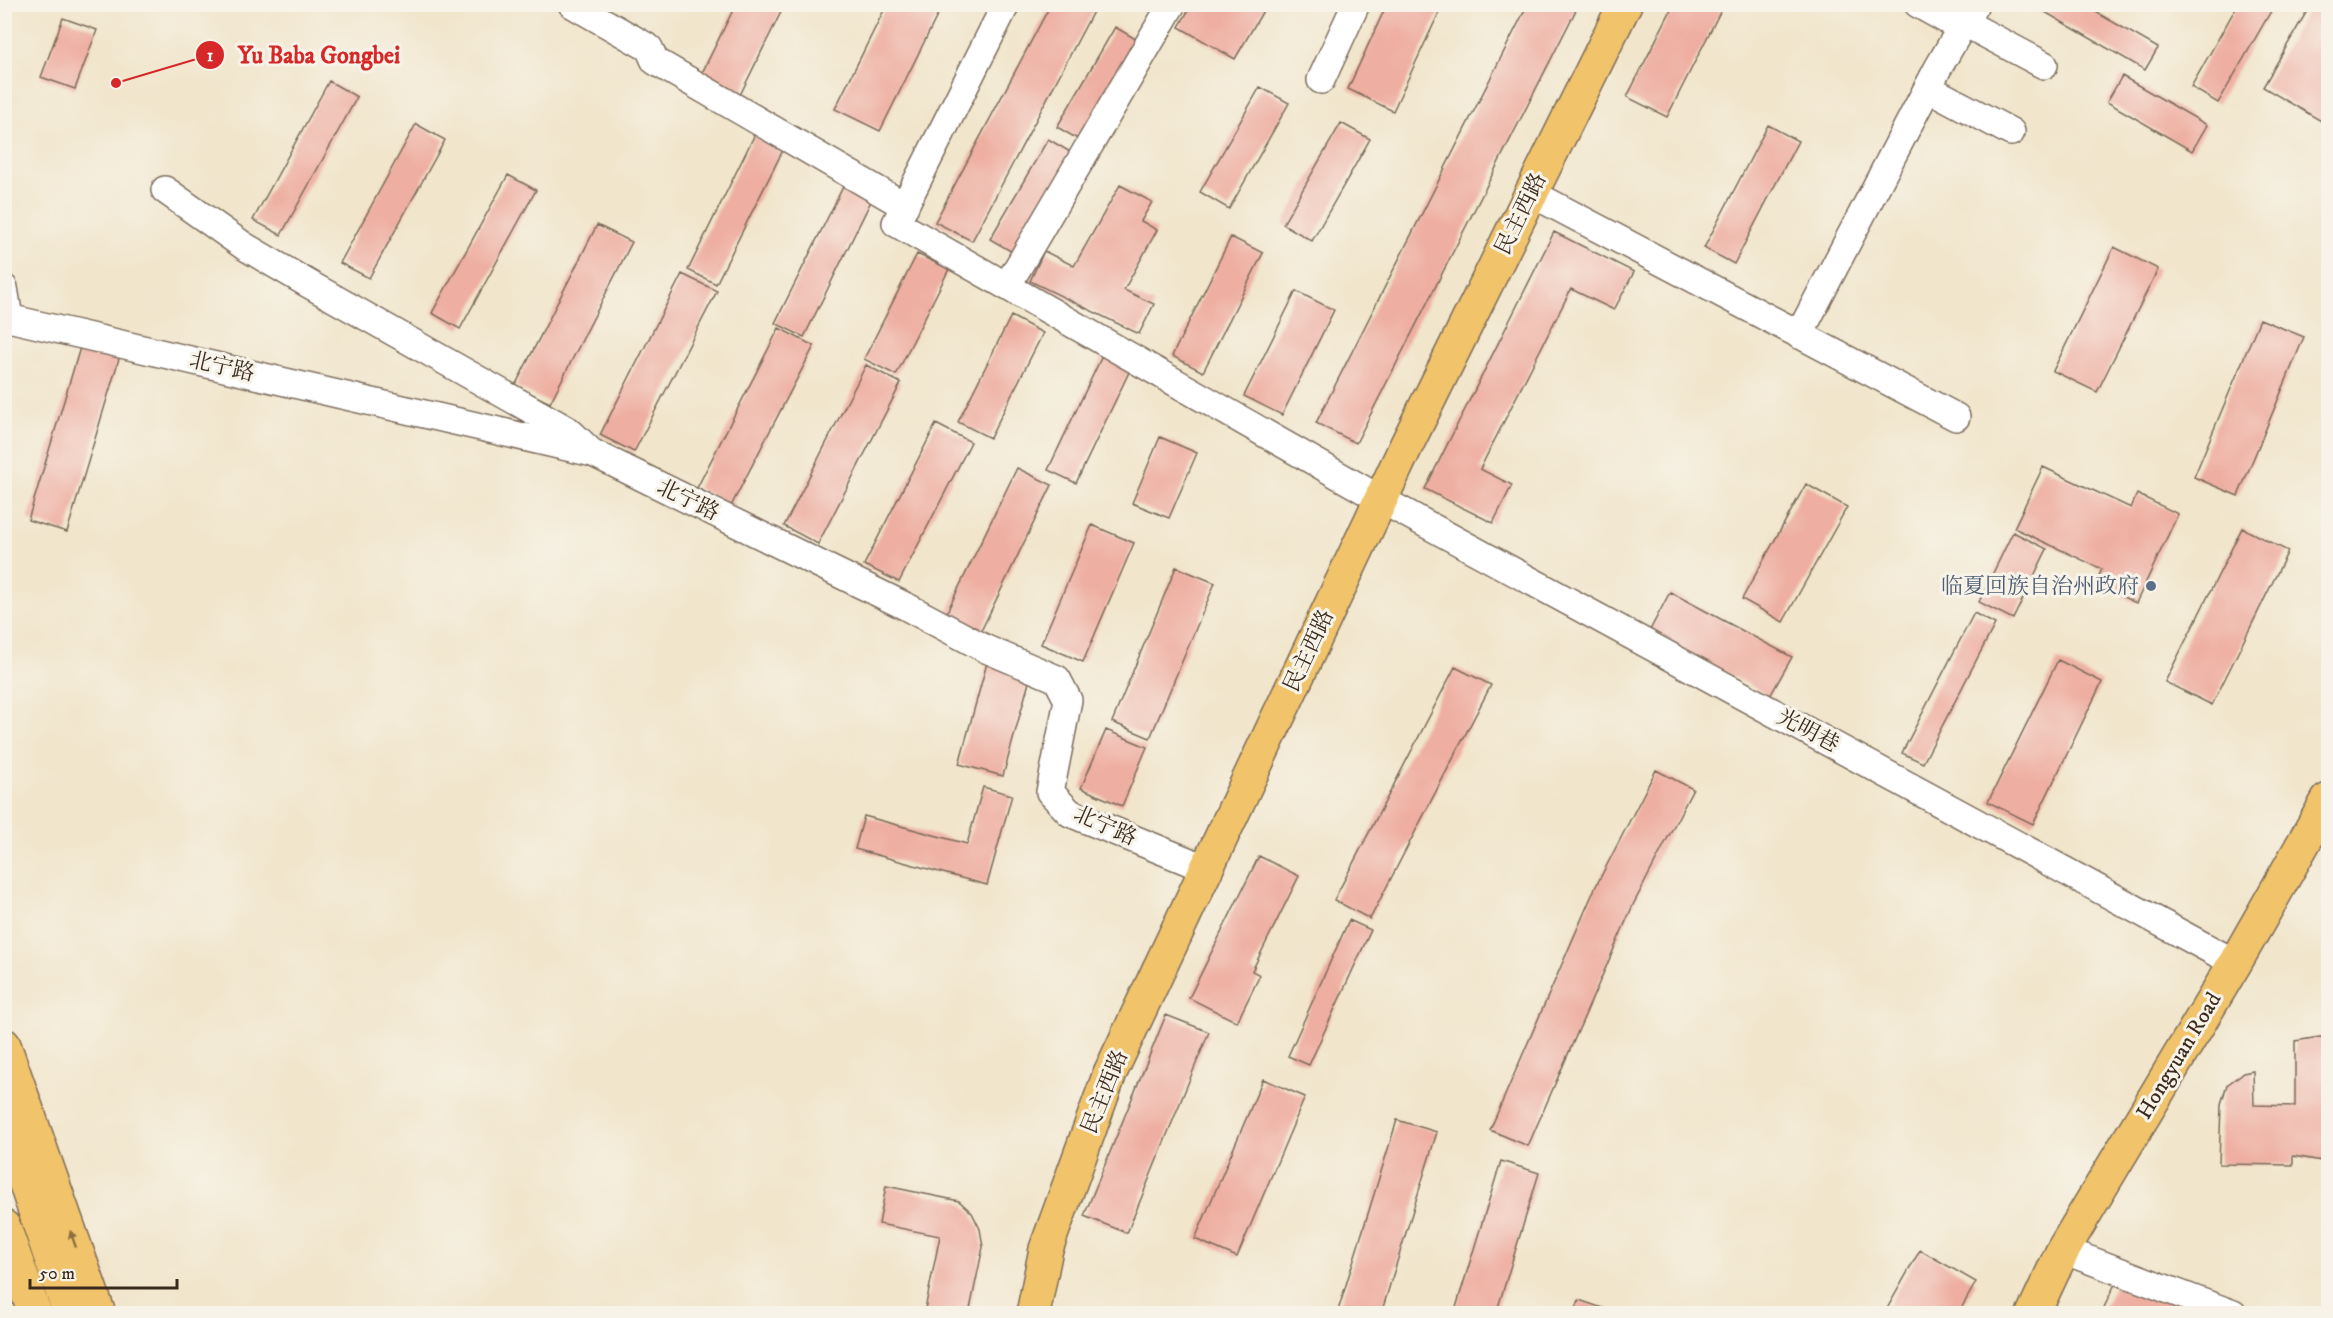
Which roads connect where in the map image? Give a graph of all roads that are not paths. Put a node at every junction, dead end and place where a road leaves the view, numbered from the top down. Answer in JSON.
{"nodes":[{"id":1,"x":572,"y":4,"type":"edge"},
{"id":2,"x":1006,"y":4,"type":"edge"},
{"id":3,"x":1172,"y":4,"type":"edge"},
{"id":4,"x":1356,"y":4,"type":"edge"},
{"id":5,"x":1625,"y":4,"type":"edge"},
{"id":6,"x":1918,"y":4,"type":"edge"},
{"id":7,"x":1967,"y":19,"type":"edge"},
{"id":8,"x":2044,"y":65,"type":"dead end"},
{"id":9,"x":1321,"y":80,"type":"dead end"},
{"id":10,"x":1928,"y":88,"type":"junction"},
{"id":11,"x":2011,"y":132,"type":"dead end"},
{"id":12,"x":165,"y":190,"type":"dead end"},
{"id":13,"x":1531,"y":193,"type":"junction"},
{"id":14,"x":905,"y":206,"type":"junction"},
{"id":15,"x":1007,"y":286,"type":"junction"},
{"id":16,"x":4,"y":288,"type":"edge"},
{"id":17,"x":7,"y":317,"type":"edge"},
{"id":18,"x":1800,"y":335,"type":"junction"},
{"id":19,"x":1956,"y":417,"type":"dead end"},
{"id":20,"x":593,"y":453,"type":"junction"},
{"id":21,"x":1380,"y":499,"type":"junction"},
{"id":22,"x":2328,"y":800,"type":"edge"},
{"id":23,"x":1207,"y":869,"type":"junction"},
{"id":24,"x":2235,"y":963,"type":"junction"},
{"id":25,"x":4,"y":1045,"type":"edge"},
{"id":26,"x":4,"y":1120,"type":"edge"},
{"id":27,"x":4,"y":1227,"type":"edge"},
{"id":28,"x":2063,"y":1250,"type":"junction"},
{"id":29,"x":35,"y":1314,"type":"edge"},
{"id":30,"x":70,"y":1314,"type":"edge"},
{"id":31,"x":99,"y":1314,"type":"edge"},
{"id":32,"x":1033,"y":1314,"type":"edge"},
{"id":33,"x":2034,"y":1314,"type":"edge"},
{"id":34,"x":2233,"y":1314,"type":"edge"}],
"edges":[{"from":1,"to":14,"type":"street"},
{"from":2,"to":14,"type":"street"},
{"from":3,"to":15,"type":"street"},
{"from":4,"to":9,"type":"street"},
{"from":5,"to":13,"type":"main road","name":"民主西路"},
{"from":6,"to":7,"type":"street"},
{"from":7,"to":8,"type":"street"},
{"from":7,"to":10,"type":"street"},
{"from":10,"to":11,"type":"street"},
{"from":10,"to":18,"type":"street"},
{"from":12,"to":20,"type":"street"},
{"from":13,"to":18,"type":"street"},
{"from":13,"to":21,"type":"main road","name":"民主西路"},
{"from":14,"to":15,"type":"street","name":"光明巷"},
{"from":15,"to":21,"type":"street","name":"光明巷"},
{"from":16,"to":17,"type":"street","name":"北宁路"},
{"from":17,"to":20,"type":"street","name":"北宁路"},
{"from":18,"to":19,"type":"street"},
{"from":20,"to":23,"type":"street","name":"北宁路"},
{"from":21,"to":23,"type":"main road","name":"民主西路"},
{"from":21,"to":24,"type":"street","name":"光明巷"},
{"from":22,"to":24,"type":"main road","name":"Hongyuan Road"},
{"from":23,"to":32,"type":"main road","name":"民主西路"},
{"from":24,"to":28,"type":"main road","name":"Hongyuan Road"},
{"from":31,"to":25,"type":"main road","one_way":true},
{"from":26,"to":30,"type":"main road"},
{"from":27,"to":29,"type":"main road"},
{"from":28,"to":33,"type":"main road","name":"Hongyuan Road"},
{"from":28,"to":34,"type":"street"}]}
